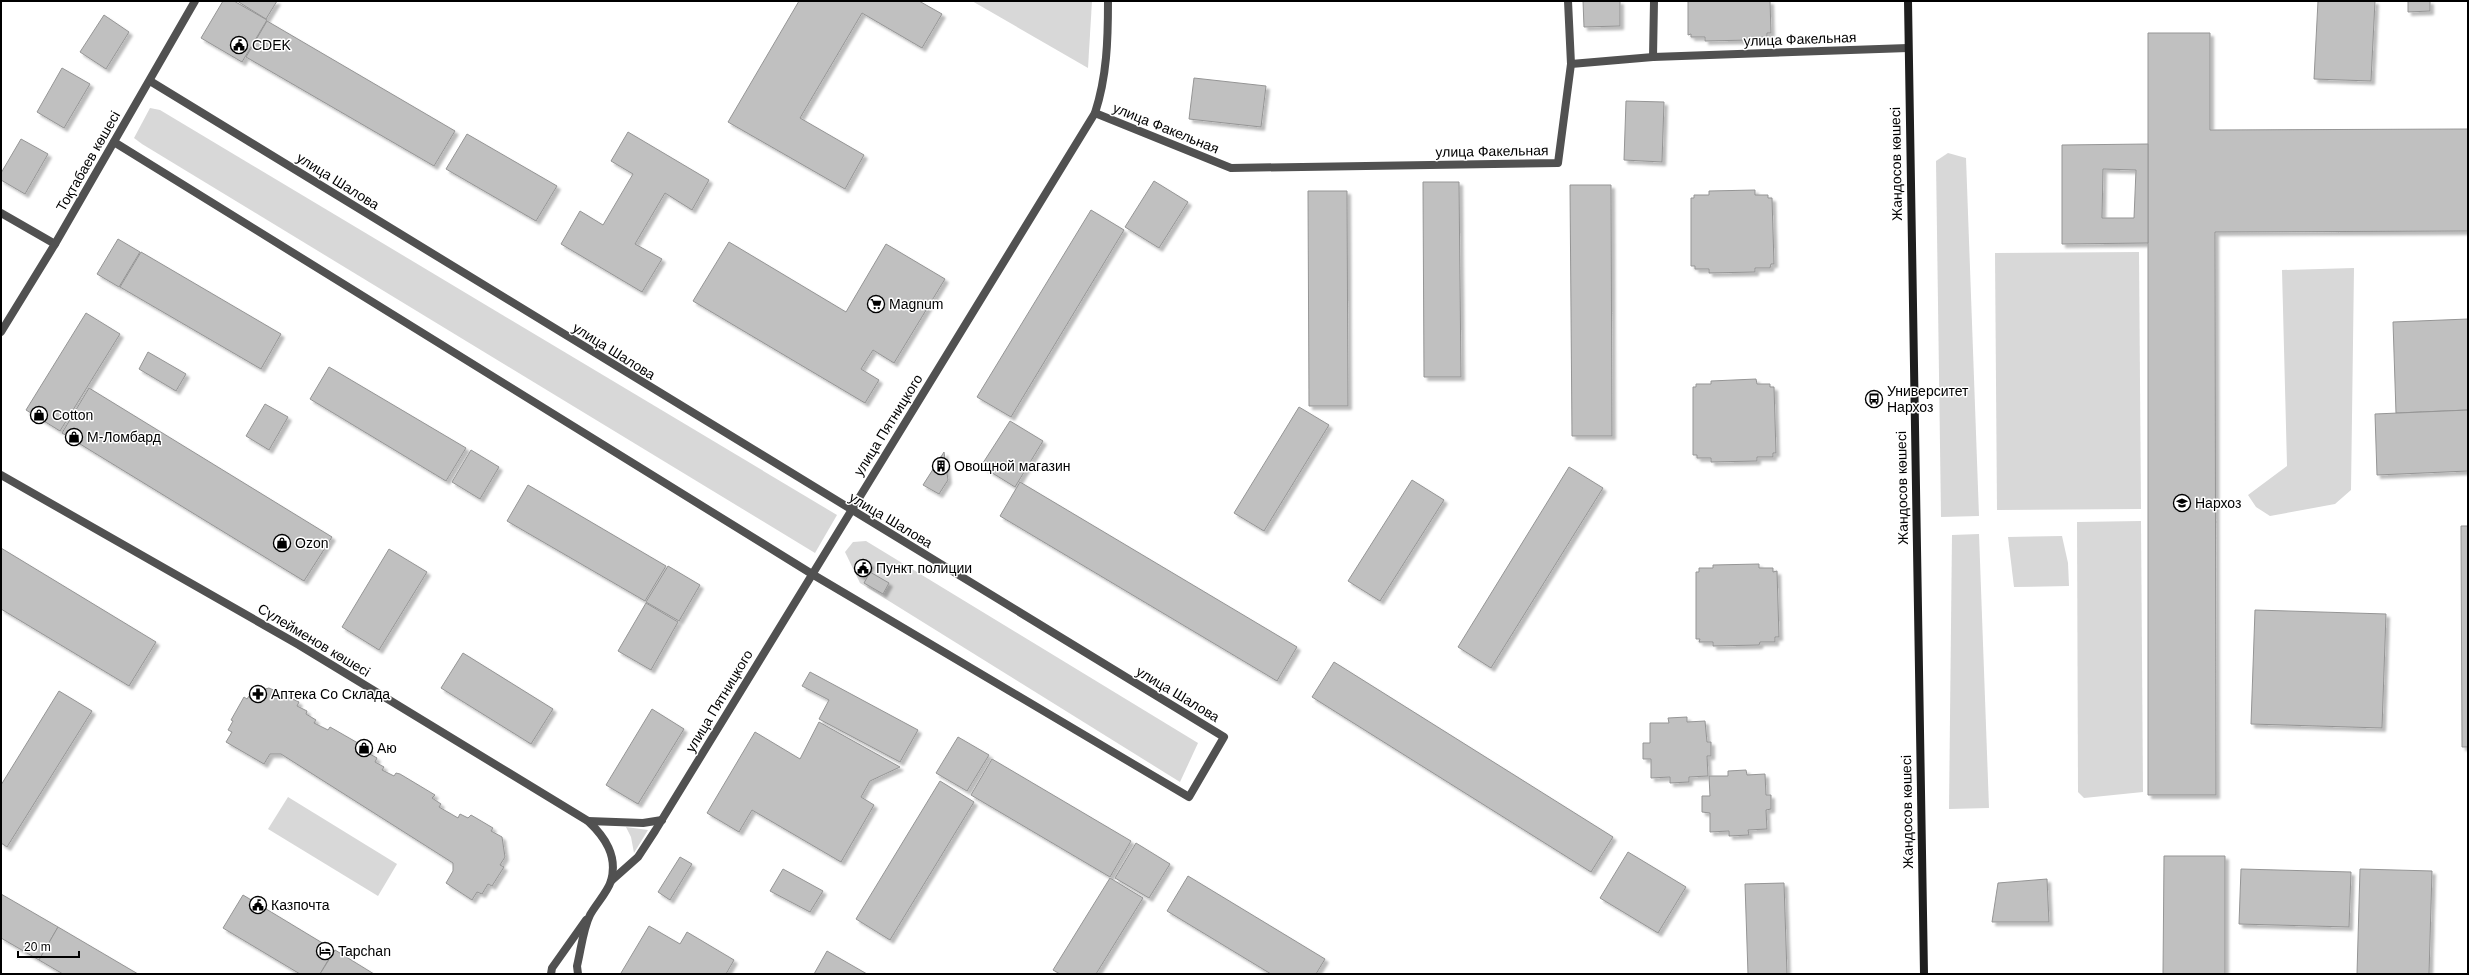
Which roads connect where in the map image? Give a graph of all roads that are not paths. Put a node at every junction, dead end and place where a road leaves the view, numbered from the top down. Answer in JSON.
{"nodes":[{"id":1,"x":195,"y":1,"type":"edge"},
{"id":2,"x":1108,"y":1,"type":"edge"},
{"id":3,"x":1568,"y":1,"type":"edge"},
{"id":4,"x":1654,"y":1,"type":"edge"},
{"id":5,"x":1908,"y":1,"type":"edge"},
{"id":6,"x":1908,"y":48,"type":"junction"},
{"id":7,"x":1653,"y":57,"type":"junction"},
{"id":8,"x":1571,"y":64,"type":"junction"},
{"id":9,"x":150,"y":81,"type":"junction"},
{"id":10,"x":1095,"y":113,"type":"junction"},
{"id":11,"x":114,"y":142,"type":"junction"},
{"id":12,"x":1,"y":213,"type":"edge"},
{"id":13,"x":55,"y":244,"type":"junction"},
{"id":14,"x":1,"y":332,"type":"edge"},
{"id":15,"x":1,"y":475,"type":"edge"},
{"id":16,"x":851,"y":511,"type":"junction"},
{"id":17,"x":812,"y":574,"type":"junction"},
{"id":18,"x":662,"y":820,"type":"junction"},
{"id":19,"x":588,"y":821,"type":"junction"},
{"id":20,"x":611,"y":881,"type":"junction"},
{"id":21,"x":589,"y":916,"type":"junction"},
{"id":22,"x":550,"y":972,"type":"edge"},
{"id":23,"x":578,"y":974,"type":"edge"},
{"id":24,"x":1924,"y":974,"type":"edge"}],
"edges":[{"from":1,"to":9,"type":"street","name":"Тоқтабаев көшесі"},
{"from":2,"to":10,"type":"street","name":"улица Пятницкого"},
{"from":3,"to":8,"type":"street"},
{"from":4,"to":7,"type":"street"},
{"from":5,"to":6,"type":"main road","name":"Жандосов көшесі"},
{"from":6,"to":7,"type":"street","name":"улица Факельная"},
{"from":6,"to":24,"type":"main road","name":"Жандосов көшесі"},
{"from":7,"to":8,"type":"street","name":"улица Факельная"},
{"from":8,"to":10,"type":"street","name":"улица Факельная"},
{"from":9,"to":11,"type":"street","name":"Тоқтабаев көшесі"},
{"from":9,"to":16,"type":"street","name":"улица Шалова"},
{"from":10,"to":16,"type":"street","name":"улица Пятницкого"},
{"from":11,"to":13,"type":"street","name":"Тоқтабаев көшесі"},
{"from":11,"to":17,"type":"street","name":"улица Шалова"},
{"from":12,"to":13,"type":"street"},
{"from":13,"to":14,"type":"street","name":"Тоқтабаев көшесі"},
{"from":15,"to":19,"type":"street","name":"Сүлейменов көшесі"},
{"from":16,"to":17,"type":"street","name":"улица Пятницкого"},
{"from":16,"to":17,"type":"street","name":"улица Шалова"},
{"from":17,"to":18,"type":"street","name":"улица Пятницкого"},
{"from":18,"to":19,"type":"street"},
{"from":18,"to":20,"type":"street","name":"улица Пятницкого"},
{"from":19,"to":20,"type":"street","name":"Сүлейменов көшесі"},
{"from":20,"to":21,"type":"street","name":"Сүлейменов көшесі"},
{"from":21,"to":22,"type":"street"},
{"from":21,"to":23,"type":"street","name":"Сүлейменов көшесі"}]}
